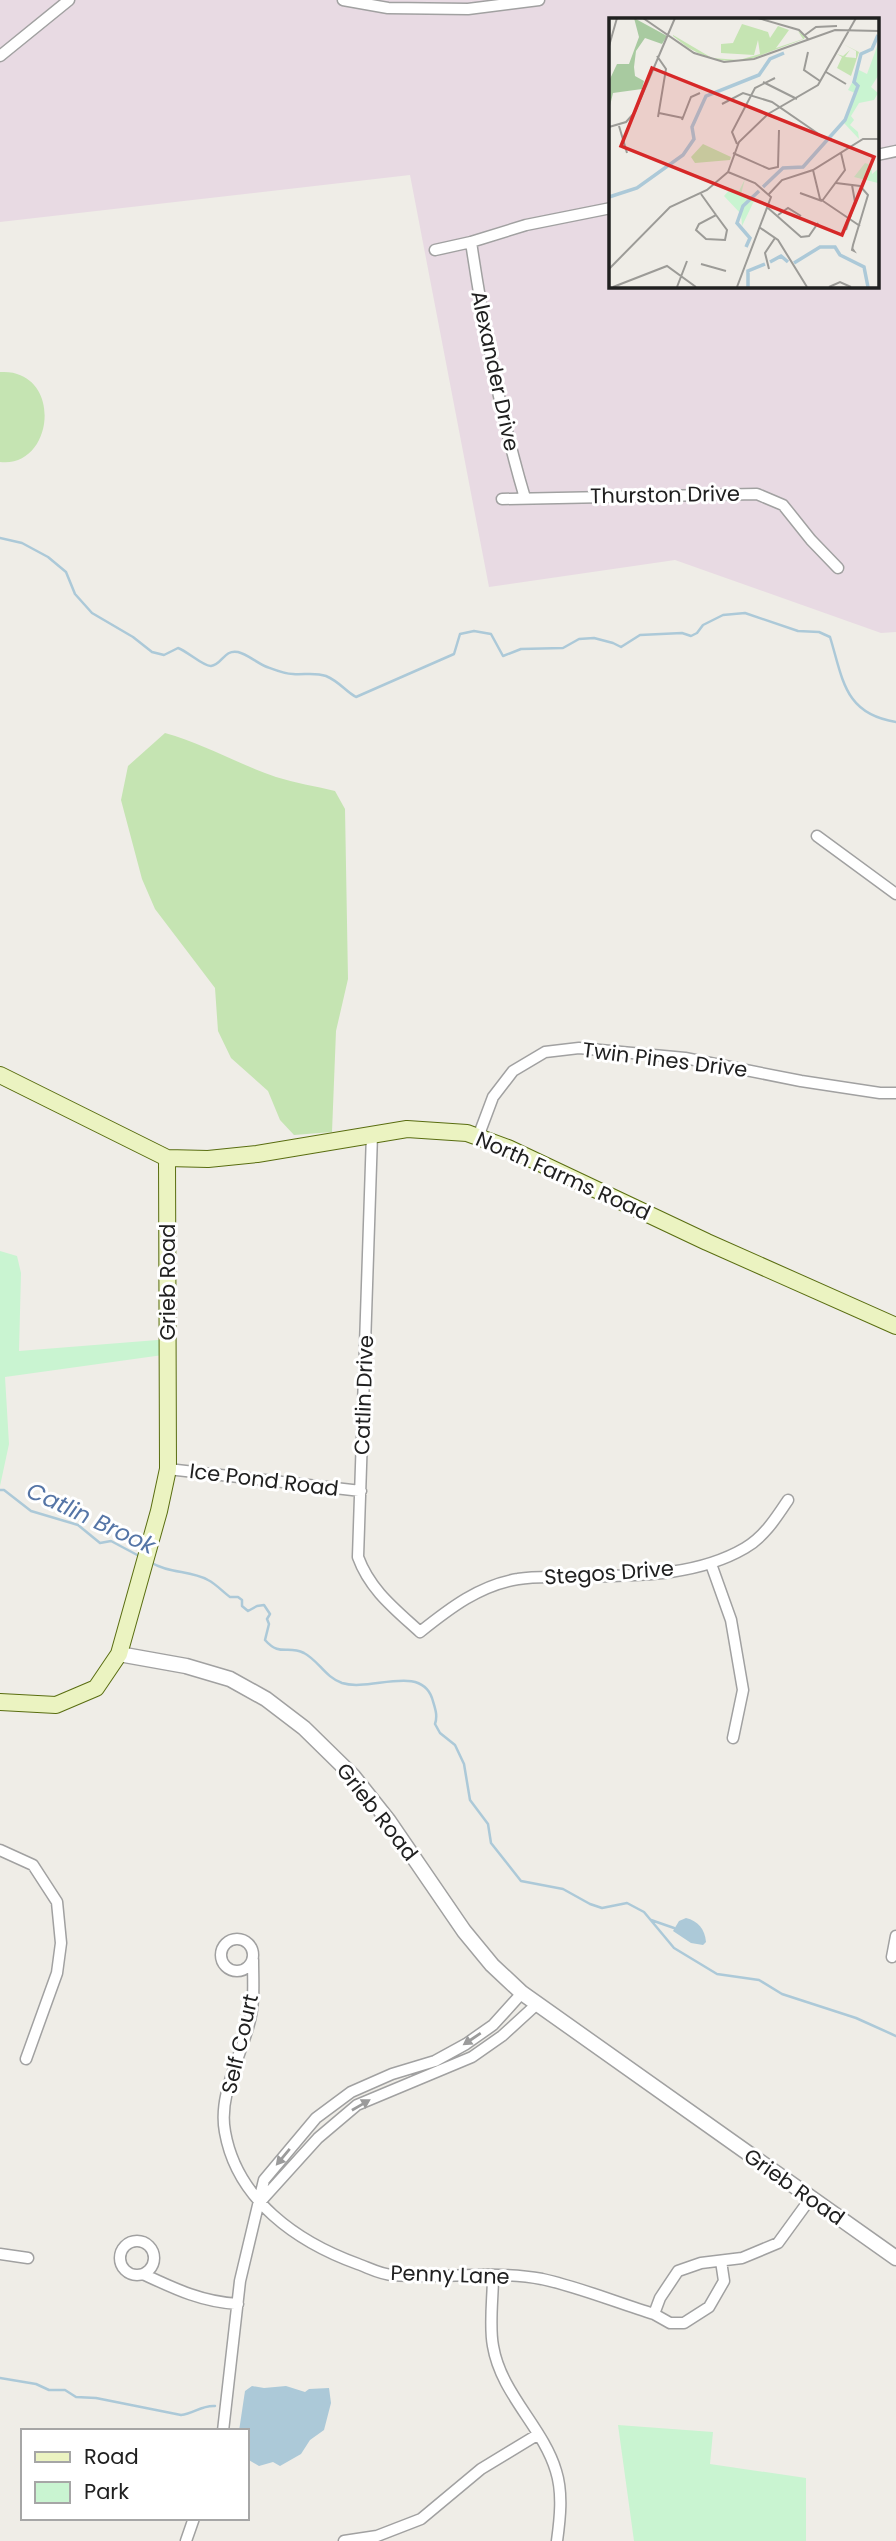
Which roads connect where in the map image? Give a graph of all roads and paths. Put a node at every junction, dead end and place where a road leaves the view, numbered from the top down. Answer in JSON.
{"nodes":[{"id":1,"x":69,"y":0,"type":"edge"},
{"id":2,"x":343,"y":0,"type":"edge"},
{"id":3,"x":539,"y":0,"type":"edge"},
{"id":4,"x":0,"y":57,"type":"edge"},
{"id":5,"x":896,"y":151,"type":"edge"},
{"id":6,"x":878,"y":155,"type":"edge"},
{"id":7,"x":609,"y":208,"type":"edge"},
{"id":8,"x":471,"y":242,"type":"junction"},
{"id":9,"x":435,"y":250,"type":"dead end"},
{"id":10,"x":525,"y":498,"type":"junction"},
{"id":11,"x":502,"y":499,"type":"dead end"},
{"id":12,"x":838,"y":568,"type":"dead end"},
{"id":13,"x":817,"y":836,"type":"dead end"},
{"id":14,"x":896,"y":894,"type":"edge"},
{"id":15,"x":0,"y":1075,"type":"edge"},
{"id":16,"x":896,"y":1093,"type":"edge"},
{"id":17,"x":372,"y":1134,"type":"junction"},
{"id":18,"x":478,"y":1137,"type":"junction"},
{"id":19,"x":167,"y":1158,"type":"junction"},
{"id":20,"x":896,"y":1326,"type":"edge"},
{"id":21,"x":168,"y":1469,"type":"junction"},
{"id":22,"x":361,"y":1492,"type":"junction"},
{"id":23,"x":788,"y":1500,"type":"dead end"},
{"id":24,"x":711,"y":1563,"type":"junction"},
{"id":25,"x":420,"y":1632,"type":"joint"},
{"id":26,"x":119,"y":1654,"type":"junction"},
{"id":27,"x":0,"y":1702,"type":"edge"},
{"id":28,"x":733,"y":1738,"type":"dead end"},
{"id":29,"x":0,"y":1850,"type":"edge"},
{"id":30,"x":896,"y":1936,"type":"edge"},
{"id":31,"x":892,"y":1957,"type":"dead end"},
{"id":32,"x":253,"y":1960,"type":"dead end"},
{"id":33,"x":522,"y":1993,"type":"junction"},
{"id":34,"x":537,"y":2004,"type":"junction"},
{"id":35,"x":26,"y":2059,"type":"dead end"},
{"id":36,"x":810,"y":2199,"type":"junction"},
{"id":37,"x":259,"y":2203,"type":"junction"},
{"id":38,"x":0,"y":2254,"type":"edge"},
{"id":39,"x":28,"y":2258,"type":"dead end"},
{"id":40,"x":896,"y":2258,"type":"edge"},
{"id":41,"x":721,"y":2261,"type":"junction"},
{"id":42,"x":143,"y":2274,"type":"dead end"},
{"id":43,"x":493,"y":2276,"type":"junction"},
{"id":44,"x":238,"y":2304,"type":"junction"},
{"id":45,"x":654,"y":2314,"type":"junction"},
{"id":46,"x":223,"y":2429,"type":"edge"},
{"id":47,"x":537,"y":2435,"type":"junction"},
{"id":48,"x":193,"y":2520,"type":"edge"},
{"id":49,"x":186,"y":2541,"type":"edge"},
{"id":50,"x":344,"y":2541,"type":"edge"},
{"id":51,"x":557,"y":2541,"type":"edge"}],
"edges":[{"from":1,"to":4,"type":"street"},
{"from":2,"to":3,"type":"street"},
{"from":5,"to":6,"type":"street"},
{"from":7,"to":8,"type":"street"},
{"from":8,"to":9,"type":"street"},
{"from":8,"to":10,"type":"street","name":"Alexander Drive"},
{"from":10,"to":11,"type":"street","name":"Thurston Drive"},
{"from":10,"to":12,"type":"street","name":"Thurston Drive"},
{"from":13,"to":14,"type":"street"},
{"from":15,"to":19,"type":"main road"},
{"from":16,"to":18,"type":"street","name":"Twin Pines Drive"},
{"from":17,"to":18,"type":"main road","name":"North Farms Road"},
{"from":17,"to":19,"type":"main road","name":"North Farms Road"},
{"from":17,"to":22,"type":"street","name":"Catlin Drive"},
{"from":18,"to":20,"type":"main road","name":"North Farms Road"},
{"from":19,"to":21,"type":"main road","name":"Grieb Road"},
{"from":21,"to":22,"type":"street","name":"Ice Pond Road"},
{"from":21,"to":26,"type":"main road","name":"Grieb Road"},
{"from":22,"to":25,"type":"street","name":"Catlin Drive"},
{"from":23,"to":24,"type":"street","name":"Stegos Drive"},
{"from":24,"to":25,"type":"street","name":"Stegos Drive"},
{"from":24,"to":28,"type":"street"},
{"from":26,"to":27,"type":"main road"},
{"from":26,"to":33,"type":"street","name":"Grieb Road"},
{"from":29,"to":35,"type":"street"},
{"from":30,"to":31,"type":"street"},
{"from":32,"to":37,"type":"street","name":"Self Court"},
{"from":33,"to":34,"type":"street","name":"Grieb Road"},
{"from":33,"to":37,"type":"street","one_way":true},
{"from":34,"to":36,"type":"street","name":"Grieb Road"},
{"from":37,"to":34,"type":"street","one_way":true},
{"from":36,"to":40,"type":"street","name":"Grieb Road"},
{"from":36,"to":41,"type":"street"},
{"from":37,"to":43,"type":"street","name":"Penny Lane"},
{"from":37,"to":44,"type":"street"},
{"from":38,"to":39,"type":"street"},
{"from":41,"to":45,"type":"street"},
{"from":41,"to":45,"type":"street","name":"Penny Lane"},
{"from":42,"to":44,"type":"street"},
{"from":43,"to":45,"type":"street","name":"Penny Lane"},
{"from":43,"to":47,"type":"street"},
{"from":44,"to":46,"type":"street"},
{"from":47,"to":50,"type":"street"},
{"from":47,"to":51,"type":"street"},
{"from":48,"to":49,"type":"street"}]}
